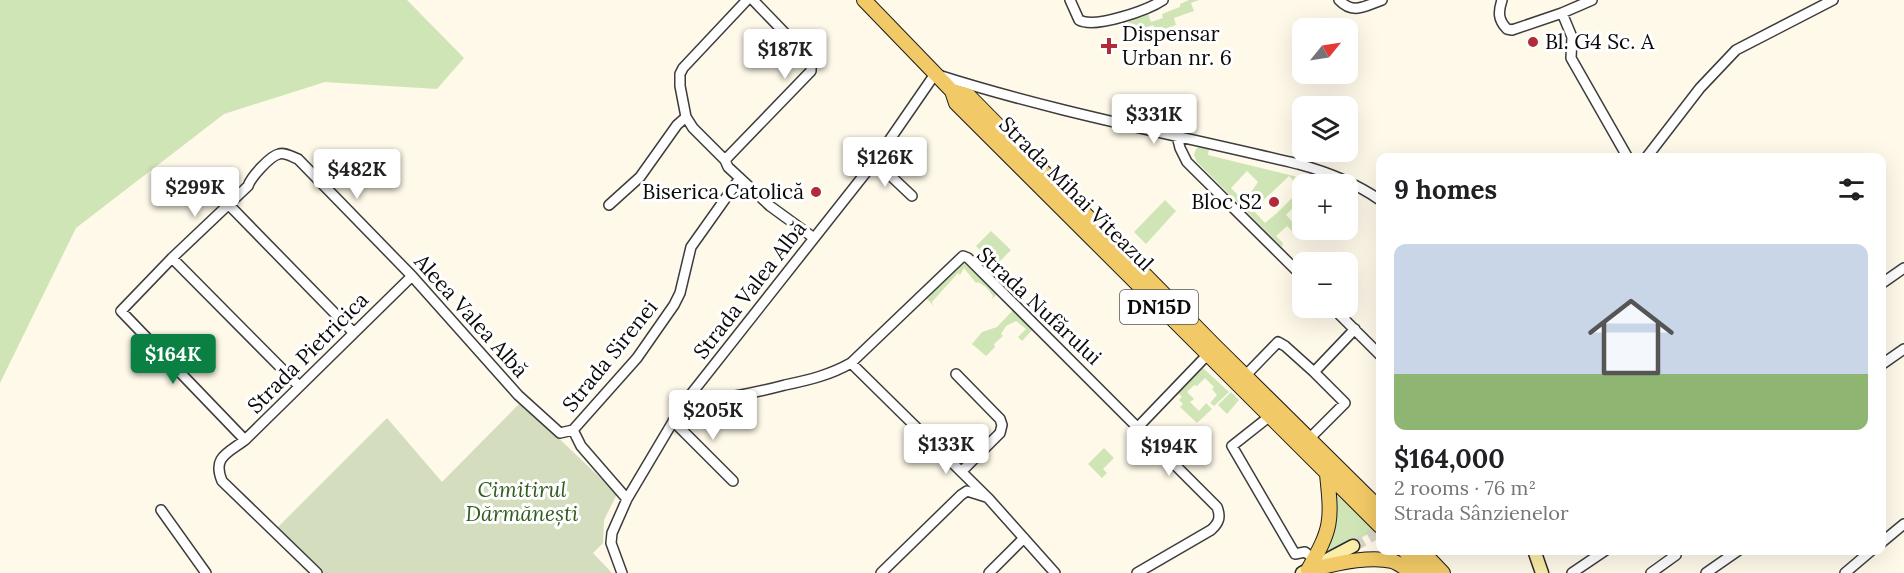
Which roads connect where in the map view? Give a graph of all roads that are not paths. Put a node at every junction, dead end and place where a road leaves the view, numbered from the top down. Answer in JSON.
{"nodes":[{"id":1,"x":747,"y":0,"type":"edge"},
{"id":2,"x":753,"y":0,"type":"edge"},
{"id":3,"x":864,"y":0,"type":"edge"},
{"id":4,"x":1070,"y":0,"type":"edge"},
{"id":5,"x":1163,"y":0,"type":"edge"},
{"id":6,"x":1339,"y":0,"type":"edge"},
{"id":7,"x":1382,"y":0,"type":"edge"},
{"id":8,"x":1502,"y":0,"type":"edge"},
{"id":9,"x":1592,"y":0,"type":"edge"},
{"id":10,"x":1833,"y":0,"type":"edge"},
{"id":11,"x":1562,"y":13,"type":"junction"},
{"id":12,"x":936,"y":74,"type":"junction"},
{"id":13,"x":952,"y":91,"type":"junction"},
{"id":14,"x":972,"y":91,"type":"junction"},
{"id":15,"x":686,"y":117,"type":"junction"},
{"id":16,"x":1177,"y":136,"type":"junction"},
{"id":17,"x":1625,"y":153,"type":"edge"},
{"id":18,"x":1650,"y":153,"type":"edge"},
{"id":19,"x":725,"y":160,"type":"junction"},
{"id":20,"x":875,"y":161,"type":"junction"},
{"id":21,"x":740,"y":178,"type":"junction"},
{"id":22,"x":912,"y":196,"type":"dead end"},
{"id":23,"x":1376,"y":197,"type":"edge"},
{"id":24,"x":229,"y":205,"type":"junction"},
{"id":25,"x":609,"y":205,"type":"dead end"},
{"id":26,"x":814,"y":238,"type":"junction"},
{"id":27,"x":172,"y":258,"type":"junction"},
{"id":28,"x":1292,"y":266,"type":"edge"},
{"id":29,"x":1904,"y":268,"type":"edge"},
{"id":30,"x":412,"y":276,"type":"junction"},
{"id":31,"x":1886,"y":281,"type":"edge"},
{"id":32,"x":1343,"y":318,"type":"edge"},
{"id":33,"x":1354,"y":329,"type":"junction"},
{"id":34,"x":353,"y":332,"type":"junction"},
{"id":35,"x":1904,"y":349,"type":"edge"},
{"id":36,"x":1211,"y":351,"type":"junction"},
{"id":37,"x":1376,"y":351,"type":"edge"},
{"id":38,"x":1886,"y":362,"type":"edge"},
{"id":39,"x":851,"y":363,"type":"junction"},
{"id":40,"x":1314,"y":372,"type":"junction"},
{"id":41,"x":956,"y":374,"type":"dead end"},
{"id":42,"x":1245,"y":375,"type":"junction"},
{"id":43,"x":298,"y":386,"type":"junction"},
{"id":44,"x":684,"y":403,"type":"junction"},
{"id":45,"x":1270,"y":416,"type":"junction"},
{"id":46,"x":674,"y":421,"type":"junction"},
{"id":47,"x":1138,"y":427,"type":"junction"},
{"id":48,"x":573,"y":430,"type":"junction"},
{"id":49,"x":1295,"y":433,"type":"junction"},
{"id":50,"x":1310,"y":439,"type":"junction"},
{"id":51,"x":244,"y":440,"type":"junction"},
{"id":52,"x":962,"y":471,"type":"junction"},
{"id":53,"x":1328,"y":474,"type":"junction"},
{"id":54,"x":733,"y":481,"type":"dead end"},
{"id":55,"x":627,"y":499,"type":"junction"},
{"id":56,"x":989,"y":499,"type":"junction"},
{"id":57,"x":1376,"y":505,"type":"edge"},
{"id":58,"x":161,"y":510,"type":"dead end"},
{"id":59,"x":1376,"y":522,"type":"edge"},
{"id":60,"x":1904,"y":524,"type":"edge"},
{"id":61,"x":1024,"y":538,"type":"junction"},
{"id":62,"x":1886,"y":539,"type":"edge"},
{"id":63,"x":1353,"y":546,"type":"tunnel mouth"},
{"id":64,"x":1409,"y":555,"type":"edge"},
{"id":65,"x":1426,"y":555,"type":"edge"},
{"id":66,"x":1536,"y":555,"type":"edge"},
{"id":67,"x":1599,"y":555,"type":"edge"},
{"id":68,"x":1676,"y":555,"type":"dead end"},
{"id":69,"x":1731,"y":555,"type":"edge"},
{"id":70,"x":1866,"y":555,"type":"edge"},
{"id":71,"x":1308,"y":567,"type":"edge"},
{"id":72,"x":206,"y":573,"type":"edge"},
{"id":73,"x":317,"y":573,"type":"edge"},
{"id":74,"x":622,"y":573,"type":"edge"},
{"id":75,"x":881,"y":573,"type":"edge"},
{"id":76,"x":989,"y":573,"type":"edge"},
{"id":77,"x":1055,"y":573,"type":"edge"},
{"id":78,"x":1137,"y":573,"type":"edge"},
{"id":79,"x":1412,"y":573,"type":"edge"},
{"id":80,"x":1427,"y":573,"type":"edge"},
{"id":81,"x":1443,"y":573,"type":"edge"},
{"id":82,"x":1542,"y":573,"type":"edge"},
{"id":83,"x":1572,"y":573,"type":"edge"},
{"id":84,"x":1651,"y":573,"type":"edge"},
{"id":85,"x":1706,"y":573,"type":"edge"},
{"id":86,"x":1845,"y":573,"type":"edge"}],
"edges":[{"from":1,"to":15,"type":"street"},
{"from":2,"to":19,"type":"street"},
{"from":3,"to":12,"type":"main road","name":"Strada Mihai Viteazul","number":"DN15D"},
{"from":4,"to":5,"type":"street"},
{"from":6,"to":7,"type":"street"},
{"from":8,"to":11,"type":"street"},
{"from":9,"to":11,"type":"street"},
{"from":10,"to":18,"type":"street"},
{"from":11,"to":17,"type":"street"},
{"from":12,"to":13,"type":"main road","name":"Strada Mihai Viteazul","number":"DN15D"},
{"from":12,"to":14,"type":"street"},
{"from":12,"to":20,"type":"street","name":"Strada Valea Albă"},
{"from":13,"to":14,"type":"main road","name":"Strada Mihai Viteazul","number":"DN15D"},
{"from":13,"to":36,"type":"main road","name":"Strada Mihai Viteazul","number":"DN15D"},
{"from":14,"to":16,"type":"street"},
{"from":14,"to":36,"type":"main road","name":"Strada Mihai Viteazul","number":"DN15D"},
{"from":15,"to":19,"type":"street"},
{"from":15,"to":25,"type":"street"},
{"from":16,"to":23,"type":"street"},
{"from":16,"to":28,"type":"street"},
{"from":19,"to":21,"type":"street"},
{"from":20,"to":22,"type":"street"},
{"from":20,"to":26,"type":"street","name":"Strada Valea Albă"},
{"from":21,"to":26,"type":"street"},
{"from":21,"to":48,"type":"street","name":"Strada Sirenei"},
{"from":24,"to":27,"type":"street"},
{"from":24,"to":30,"type":"street","name":"Aleea Valea Albă"},
{"from":24,"to":34,"type":"street"},
{"from":26,"to":44,"type":"street","name":"Strada Valea Albă"},
{"from":27,"to":43,"type":"street"},
{"from":27,"to":51,"type":"street"},
{"from":29,"to":31,"type":"street"},
{"from":30,"to":34,"type":"street","name":"Strada Pietricica"},
{"from":30,"to":48,"type":"street","name":"Aleea Valea Albă"},
{"from":32,"to":33,"type":"street"},
{"from":33,"to":37,"type":"street"},
{"from":33,"to":40,"type":"street"},
{"from":34,"to":43,"type":"street","name":"Strada Pietricica"},
{"from":35,"to":38,"type":"street"},
{"from":36,"to":42,"type":"main road","name":"Strada Mihai Viteazul","number":"DN15D"},
{"from":36,"to":45,"type":"main road","name":"Strada Mihai Viteazul","number":"DN15D"},
{"from":36,"to":47,"type":"street"},
{"from":39,"to":44,"type":"street","name":"Strada Nufărului"},
{"from":39,"to":47,"type":"street","name":"Strada Nufărului"},
{"from":39,"to":52,"type":"street"},
{"from":40,"to":42,"type":"street"},
{"from":40,"to":50,"type":"street"},
{"from":41,"to":52,"type":"street"},
{"from":42,"to":49,"type":"main road","name":"Strada Mihai Viteazul","number":"DN15D"},
{"from":43,"to":51,"type":"street","name":"Strada Pietricica"},
{"from":44,"to":46,"type":"street","name":"Strada Valea Albă"},
{"from":45,"to":49,"type":"main road","name":"Strada Mihai Viteazul","number":"DN15D"},
{"from":45,"to":71,"type":"street"},
{"from":46,"to":54,"type":"street"},
{"from":46,"to":55,"type":"street","name":"Strada Valea Albă"},
{"from":47,"to":78,"type":"street","name":"Strada Nufărului"},
{"from":48,"to":55,"type":"street"},
{"from":49,"to":50,"type":"main road","name":"Strada Mihai Viteazul","number":"DN15D"},
{"from":49,"to":53,"type":"main road","name":"Strada Mihai Viteazul","number":"DN15D"},
{"from":50,"to":57,"type":"main road","name":"Strada Mihai Viteazul","number":"DN15D"},
{"from":51,"to":73,"type":"street","name":"Strada Pietricica"},
{"from":52,"to":56,"type":"street"},
{"from":53,"to":59,"type":"main road","name":"Strada Mihai Viteazul","number":"DN15D"},
{"from":53,"to":71,"type":"main road"},
{"from":55,"to":74,"type":"street","name":"Strada Valea Albă"},
{"from":56,"to":61,"type":"street"},
{"from":56,"to":75,"type":"street"},
{"from":58,"to":72,"type":"street"},
{"from":60,"to":62,"type":"street"},
{"from":61,"to":76,"type":"street"},
{"from":61,"to":77,"type":"street"},
{"from":63,"to":71,"type":"street"},
{"from":64,"to":80,"type":"main road"},
{"from":65,"to":81,"type":"main road"},
{"from":66,"to":82,"type":"street"},
{"from":67,"to":83,"type":"street"},
{"from":68,"to":84,"type":"street"},
{"from":69,"to":85,"type":"street"},
{"from":70,"to":86,"type":"street"},
{"from":71,"to":79,"type":"main road"}]}
